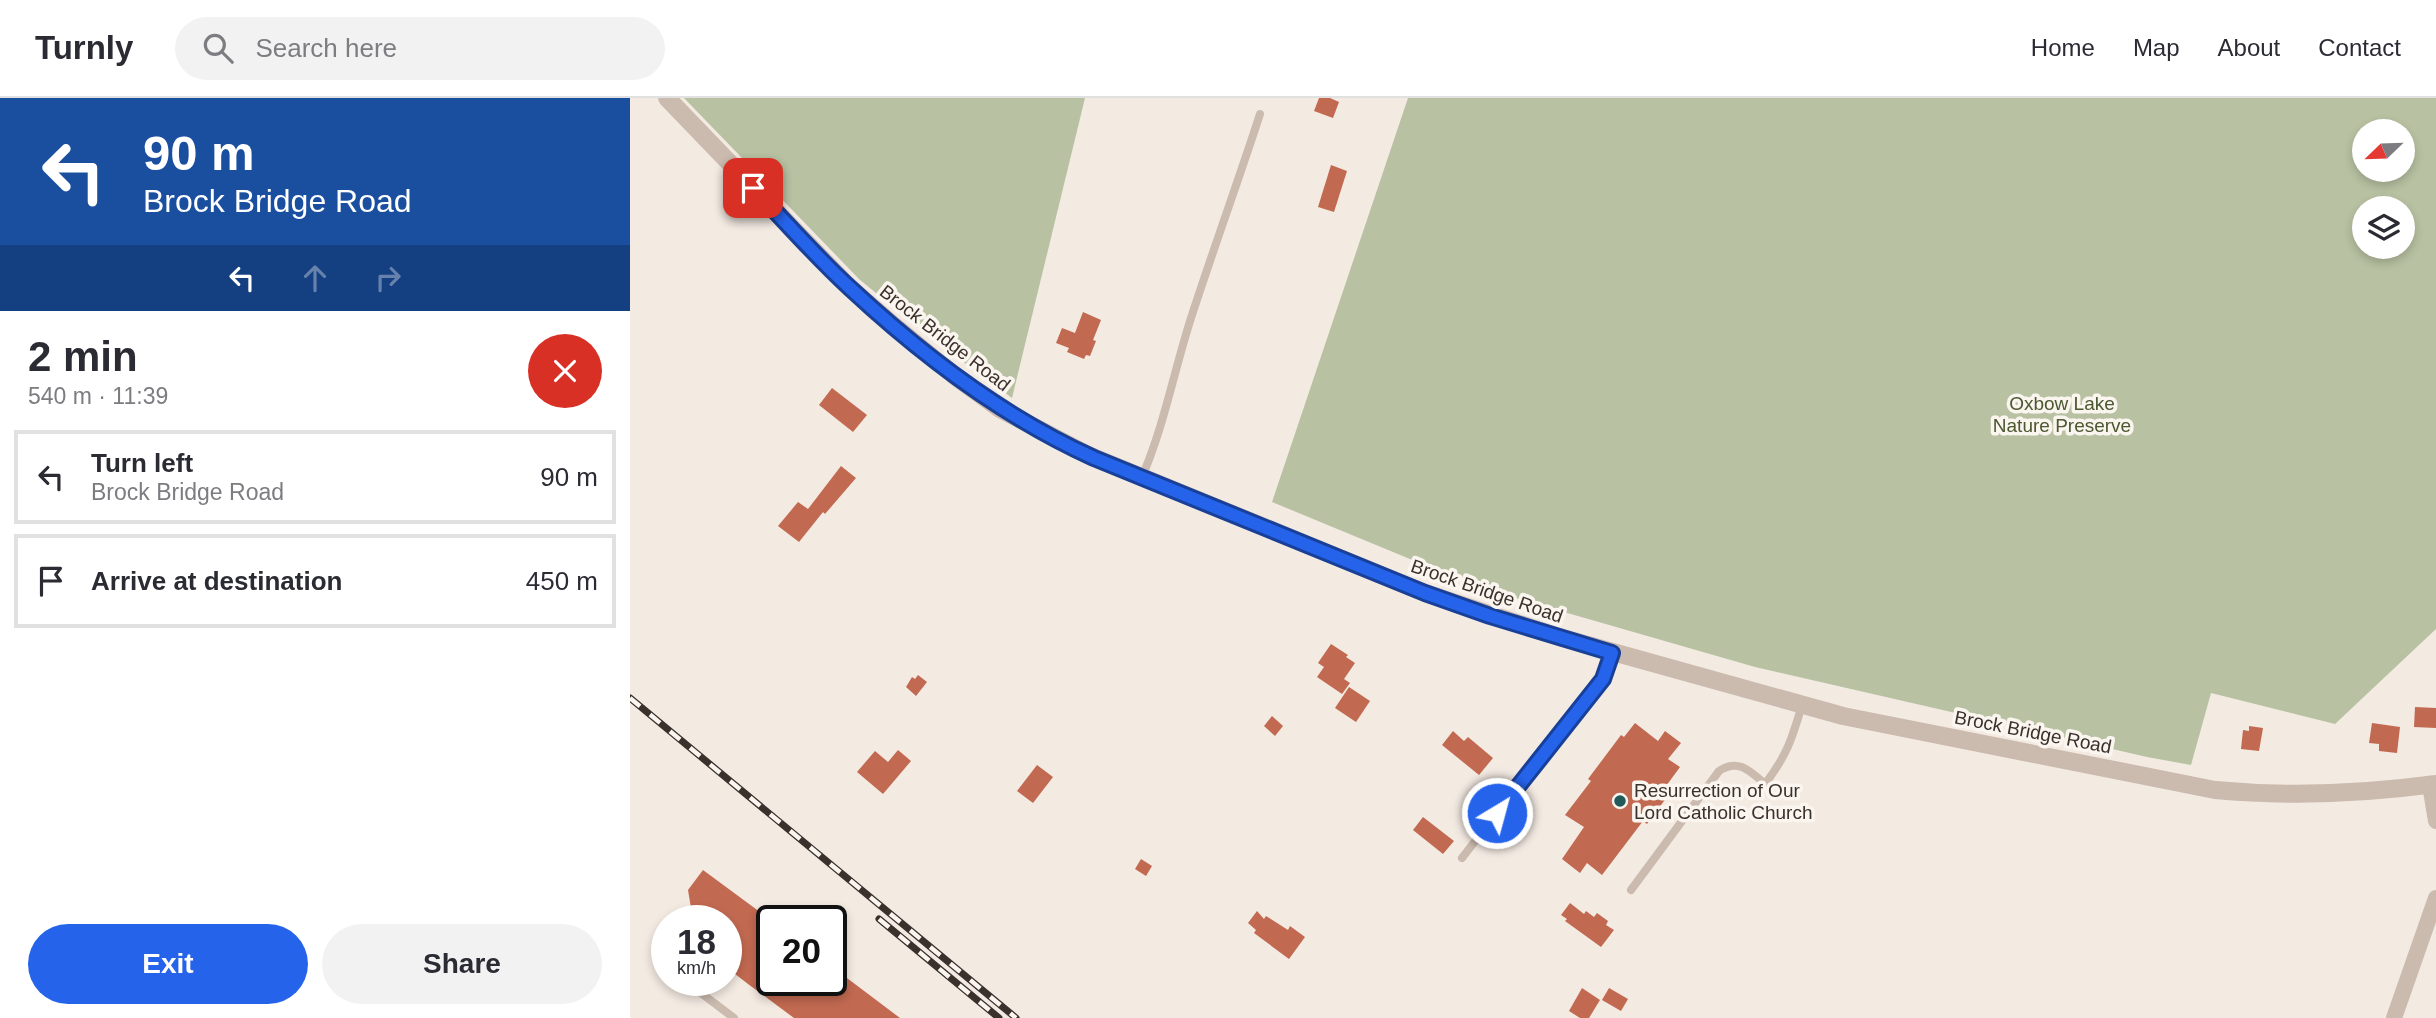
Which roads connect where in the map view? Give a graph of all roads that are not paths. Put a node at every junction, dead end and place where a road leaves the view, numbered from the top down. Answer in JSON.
{"nodes":[{"id":1,"x":667,"y":98,"type":"edge"},
{"id":2,"x":1260,"y":114,"type":"dead end"},
{"id":3,"x":1142,"y":477,"type":"junction"},
{"id":4,"x":1612,"y":653,"type":"junction"},
{"id":5,"x":1802,"y":705,"type":"junction"},
{"id":6,"x":2433,"y":785,"type":"edge"},
{"id":7,"x":2436,"y":821,"type":"edge"},
{"id":8,"x":1462,"y":858,"type":"dead end"},
{"id":9,"x":1631,"y":890,"type":"dead end"},
{"id":10,"x":2436,"y":898,"type":"edge"},
{"id":11,"x":705,"y":996,"type":"edge"},
{"id":12,"x":734,"y":1018,"type":"edge"},
{"id":13,"x":2394,"y":1018,"type":"edge"}],
"edges":[{"from":1,"to":3,"type":"street","name":"Brock Bridge Road"},
{"from":2,"to":3,"type":"lane"},
{"from":3,"to":4,"type":"street","name":"Brock Bridge Road"},
{"from":4,"to":5,"type":"street","name":"Brock Bridge Road"},
{"from":4,"to":8,"type":"lane"},
{"from":5,"to":6,"type":"street","name":"Brock Bridge Road"},
{"from":5,"to":9,"type":"lane"},
{"from":6,"to":7,"type":"street"},
{"from":10,"to":13,"type":"street"},
{"from":11,"to":12,"type":"lane"}]}
